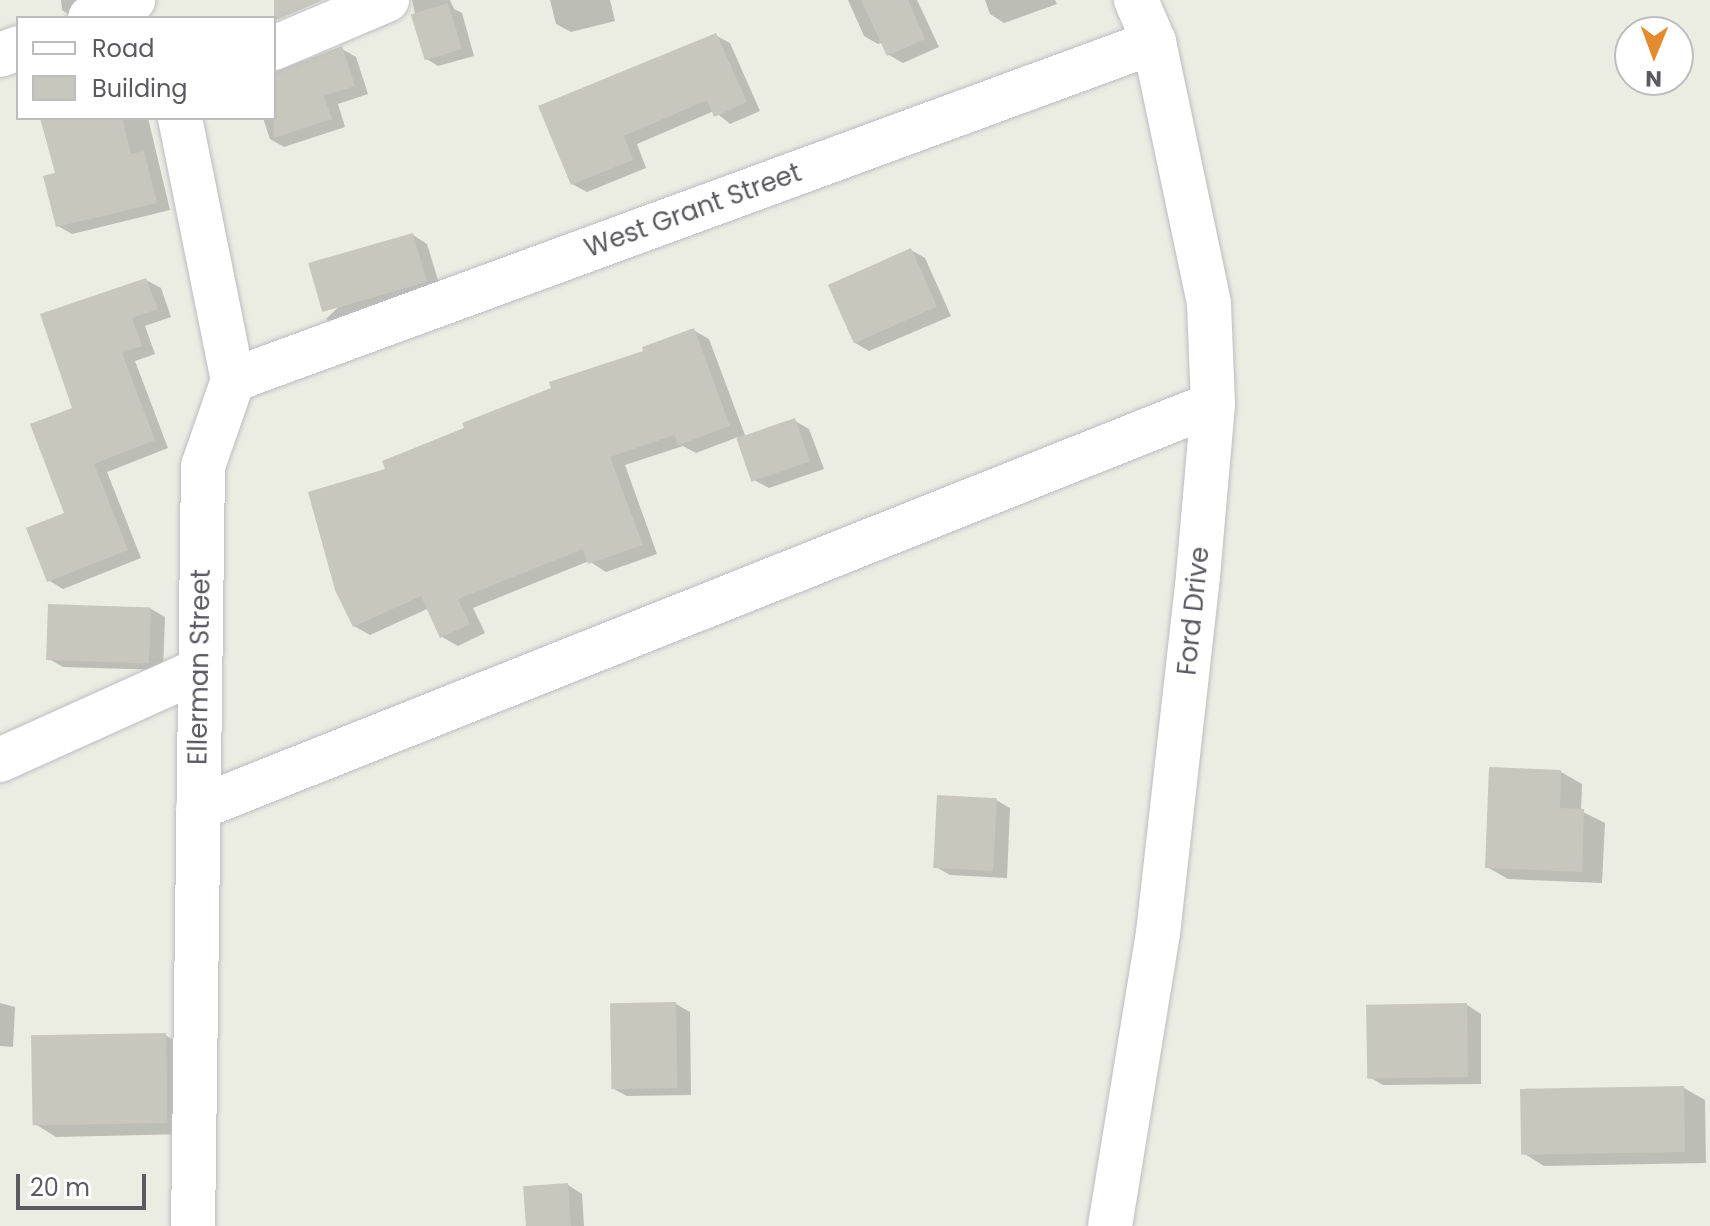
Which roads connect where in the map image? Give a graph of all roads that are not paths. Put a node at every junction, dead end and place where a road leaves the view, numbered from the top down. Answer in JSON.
{"nodes":[{"id":1,"x":133,"y":0,"type":"edge"},
{"id":2,"x":387,"y":0,"type":"edge"},
{"id":3,"x":1136,"y":0,"type":"edge"},
{"id":4,"x":95,"y":16,"type":"edge"},
{"id":5,"x":1154,"y":42,"type":"junction"},
{"id":6,"x":276,"y":47,"type":"edge"},
{"id":7,"x":180,"y":120,"type":"edge"},
{"id":8,"x":233,"y":380,"type":"junction"},
{"id":9,"x":1213,"y":404,"type":"junction"},
{"id":10,"x":199,"y":670,"type":"junction"},
{"id":11,"x":0,"y":760,"type":"edge"},
{"id":12,"x":198,"y":808,"type":"junction"},
{"id":13,"x":193,"y":1226,"type":"edge"},
{"id":14,"x":1110,"y":1226,"type":"edge"}],
"edges":[{"from":1,"to":4,"type":"street"},
{"from":2,"to":6,"type":"street"},
{"from":3,"to":5,"type":"street","name":"Ford Drive"},
{"from":5,"to":8,"type":"street","name":"West Grant Street"},
{"from":5,"to":9,"type":"street","name":"Ford Drive"},
{"from":7,"to":8,"type":"street"},
{"from":8,"to":10,"type":"street","name":"Ellerman Street"},
{"from":9,"to":12,"type":"street"},
{"from":9,"to":14,"type":"street","name":"Ford Drive"},
{"from":10,"to":11,"type":"street"},
{"from":10,"to":12,"type":"street","name":"Ellerman Street"},
{"from":12,"to":13,"type":"street","name":"Ellerman Street"}]}
